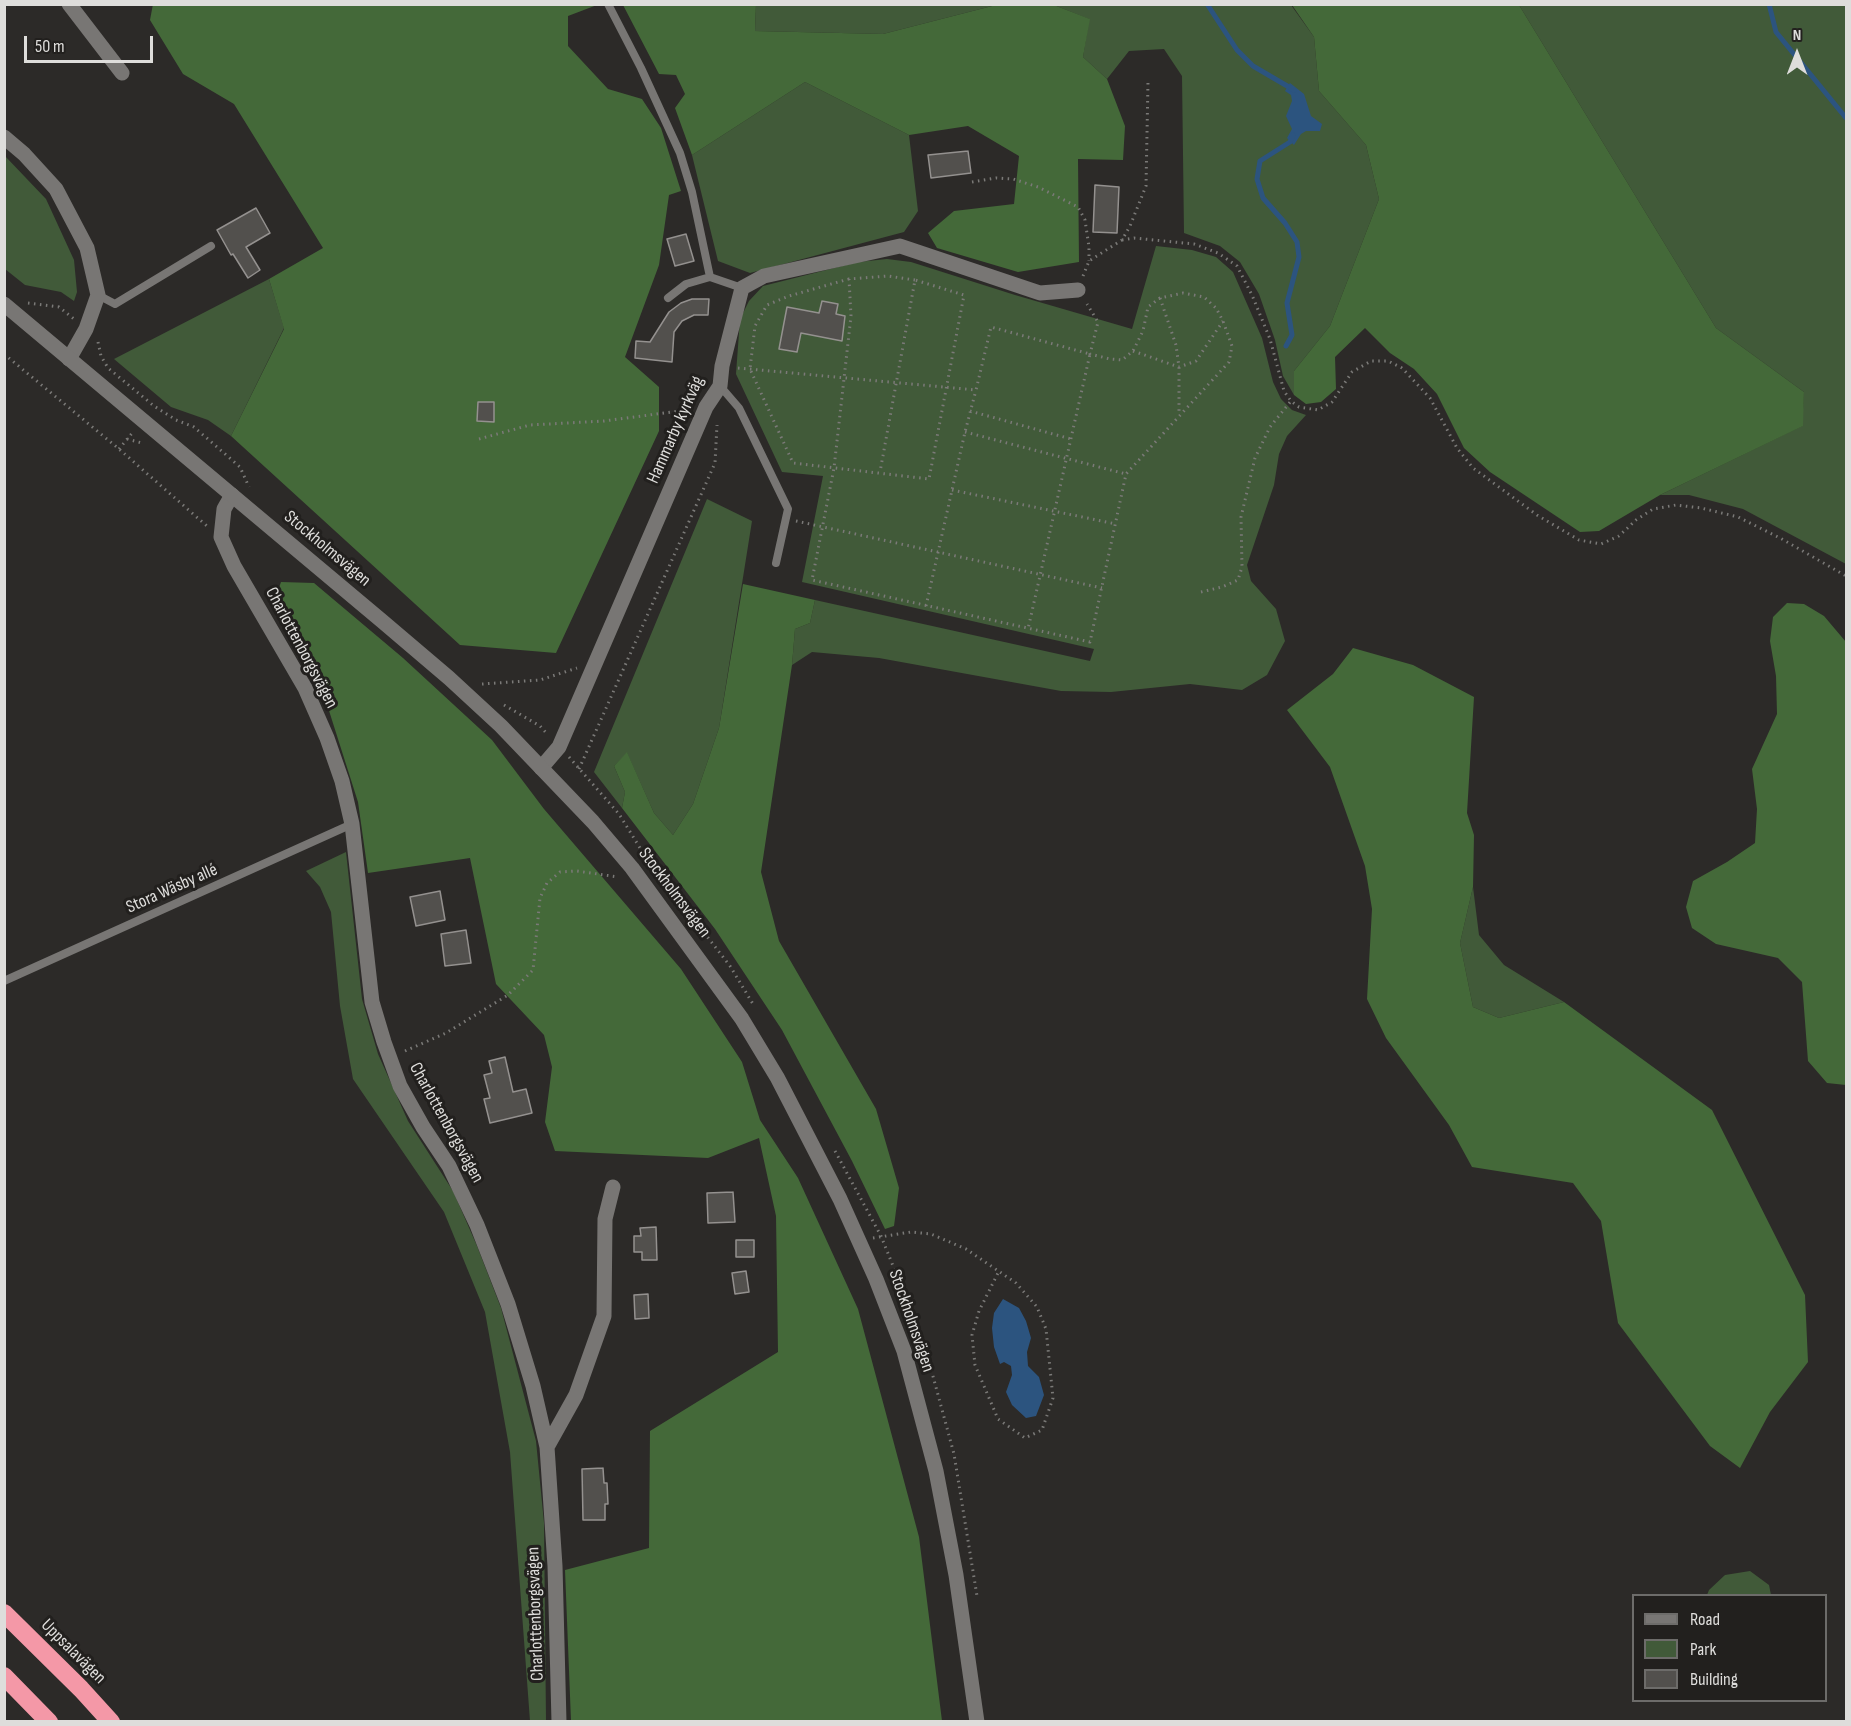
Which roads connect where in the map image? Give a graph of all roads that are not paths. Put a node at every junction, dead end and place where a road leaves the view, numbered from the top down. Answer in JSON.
{"nodes":[{"id":1,"x":69,"y":4,"type":"edge"},
{"id":2,"x":608,"y":4,"type":"edge"},
{"id":3,"x":122,"y":73,"type":"dead end"},
{"id":4,"x":4,"y":136,"type":"edge"},
{"id":5,"x":211,"y":246,"type":"dead end"},
{"id":6,"x":710,"y":277,"type":"junction"},
{"id":7,"x":742,"y":288,"type":"junction"},
{"id":8,"x":1078,"y":290,"type":"road end"},
{"id":9,"x":98,"y":295,"type":"junction"},
{"id":10,"x":668,"y":298,"type":"dead end"},
{"id":11,"x":4,"y":304,"type":"edge"},
{"id":12,"x":69,"y":359,"type":"junction"},
{"id":13,"x":720,"y":386,"type":"junction"},
{"id":14,"x":232,"y":495,"type":"junction"},
{"id":15,"x":776,"y":563,"type":"dead end"},
{"id":16,"x":541,"y":768,"type":"junction"},
{"id":17,"x":352,"y":824,"type":"junction"},
{"id":18,"x":4,"y":981,"type":"edge"},
{"id":19,"x":613,"y":1187,"type":"dead end"},
{"id":20,"x":547,"y":1447,"type":"junction"},
{"id":21,"x":4,"y":1613,"type":"edge"},
{"id":22,"x":4,"y":1676,"type":"edge"},
{"id":23,"x":49,"y":1722,"type":"edge"},
{"id":24,"x":111,"y":1722,"type":"edge"},
{"id":25,"x":559,"y":1722,"type":"edge"},
{"id":26,"x":977,"y":1722,"type":"edge"}],
"edges":[{"from":1,"to":3,"type":"street"},
{"from":2,"to":6,"type":"lane"},
{"from":4,"to":9,"type":"street"},
{"from":5,"to":9,"type":"lane"},
{"from":6,"to":7,"type":"lane"},
{"from":6,"to":10,"type":"lane"},
{"from":7,"to":8,"type":"street"},
{"from":7,"to":13,"type":"street","name":"Hammarby kyrkväg"},
{"from":9,"to":12,"type":"street"},
{"from":11,"to":12,"type":"street","name":"Stockholmsvägen"},
{"from":12,"to":14,"type":"street","name":"Stockholmsvägen"},
{"from":13,"to":15,"type":"lane"},
{"from":13,"to":16,"type":"street","name":"Hammarby kyrkväg"},
{"from":14,"to":16,"type":"street","name":"Stockholmsvägen"},
{"from":14,"to":17,"type":"street","name":"Charlottenborgsvägen"},
{"from":16,"to":26,"type":"street","name":"Stockholmsvägen"},
{"from":17,"to":18,"type":"lane","name":"Stora Wäsby allé"},
{"from":17,"to":20,"type":"street","name":"Charlottenborgsvägen"},
{"from":19,"to":20,"type":"street"},
{"from":20,"to":25,"type":"street","name":"Charlottenborgsvägen"},
{"from":21,"to":24,"type":"highway","name":"Uppsalavägen"},
{"from":22,"to":23,"type":"highway"}]}
